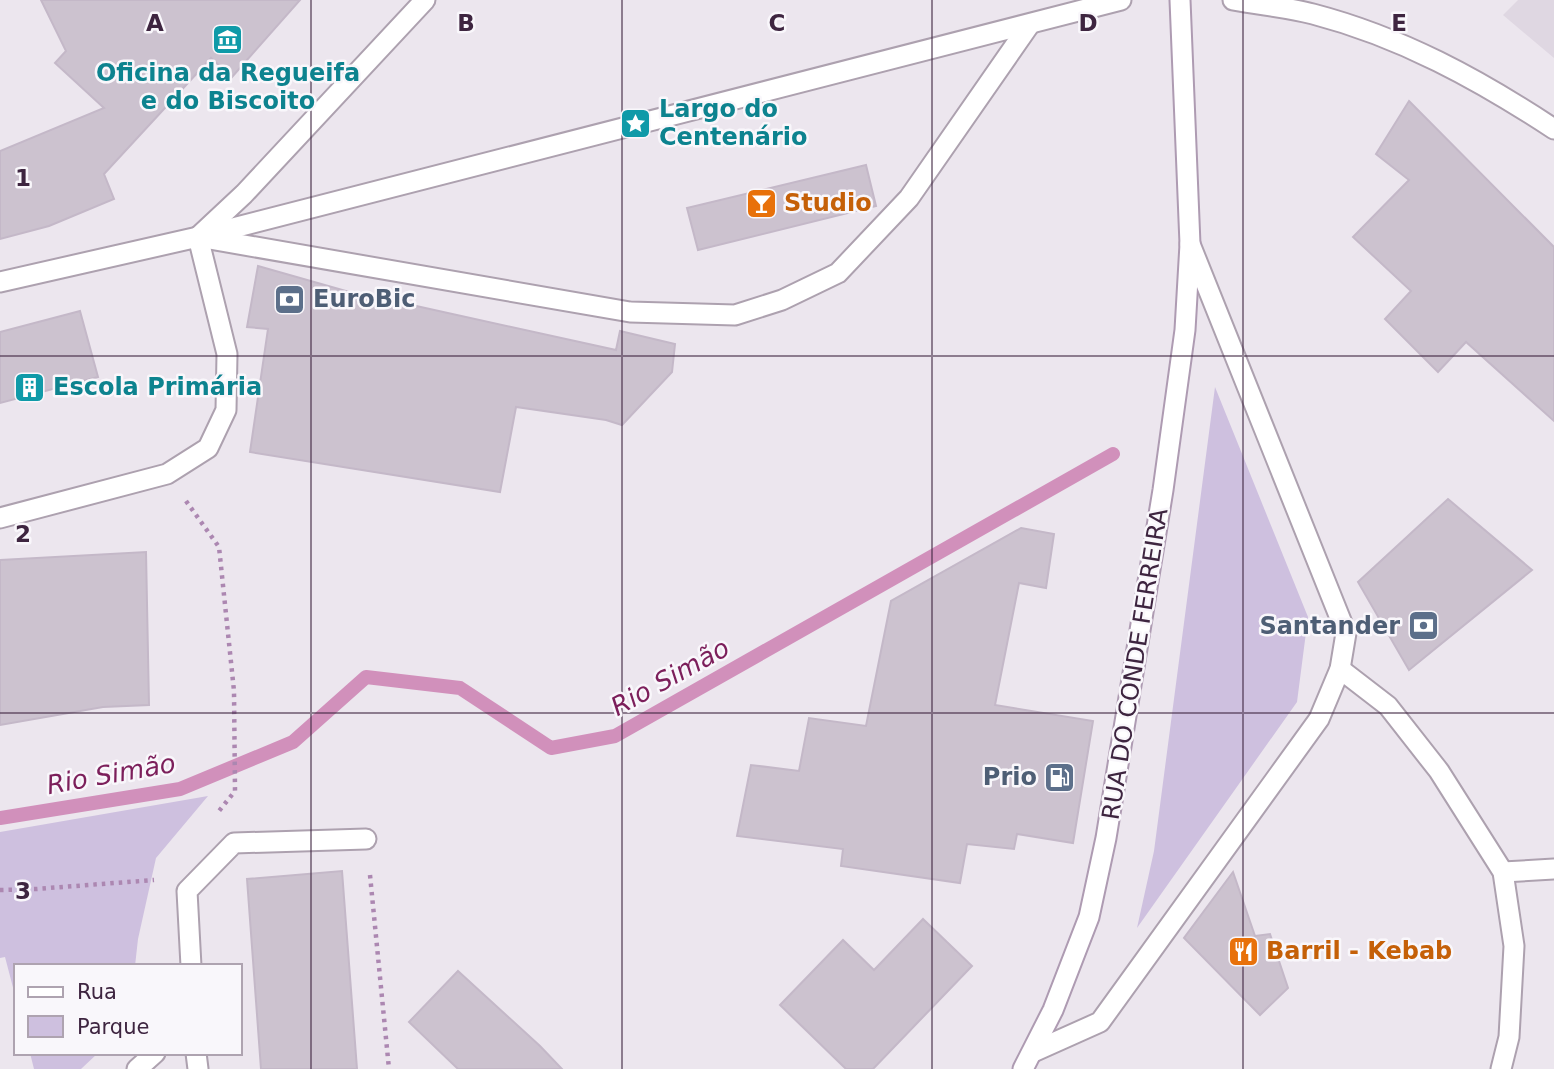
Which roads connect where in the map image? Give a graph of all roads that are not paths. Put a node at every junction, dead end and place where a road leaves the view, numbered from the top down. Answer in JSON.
{"nodes":[{"id":1,"x":425,"y":0,"type":"edge"},
{"id":2,"x":1121,"y":0,"type":"edge"},
{"id":3,"x":1180,"y":0,"type":"edge"},
{"id":4,"x":1233,"y":0,"type":"edge"},
{"id":5,"x":1030,"y":23,"type":"junction"},
{"id":6,"x":1554,"y":129,"type":"edge"},
{"id":7,"x":198,"y":237,"type":"junction"},
{"id":8,"x":1189,"y":244,"type":"junction"},
{"id":9,"x":0,"y":282,"type":"edge"},
{"id":10,"x":0,"y":518,"type":"edge"},
{"id":11,"x":1340,"y":669,"type":"junction"},
{"id":12,"x":366,"y":839,"type":"road end"},
{"id":13,"x":1554,"y":869,"type":"edge"},
{"id":14,"x":1503,"y":872,"type":"junction"},
{"id":15,"x":191,"y":964,"type":"edge"},
{"id":16,"x":153,"y":1055,"type":"edge"},
{"id":17,"x":1028,"y":1061,"type":"edge"},
{"id":18,"x":137,"y":1069,"type":"edge"},
{"id":19,"x":1501,"y":1069,"type":"edge"}],
"edges":[{"from":1,"to":7,"type":"street"},
{"from":2,"to":5,"type":"street"},
{"from":3,"to":8,"type":"street","name":"RUA DO CONDE FERREIRA"},
{"from":4,"to":6,"type":"street"},
{"from":5,"to":7,"type":"street"},
{"from":5,"to":7,"type":"street"},
{"from":7,"to":9,"type":"street"},
{"from":7,"to":10,"type":"street"},
{"from":8,"to":11,"type":"street"},
{"from":8,"to":17,"type":"street","name":"RUA DO CONDE FERREIRA"},
{"from":11,"to":14,"type":"street"},
{"from":11,"to":17,"type":"street"},
{"from":12,"to":15,"type":"street"},
{"from":13,"to":14,"type":"street"},
{"from":14,"to":19,"type":"street"},
{"from":16,"to":18,"type":"street"}]}
